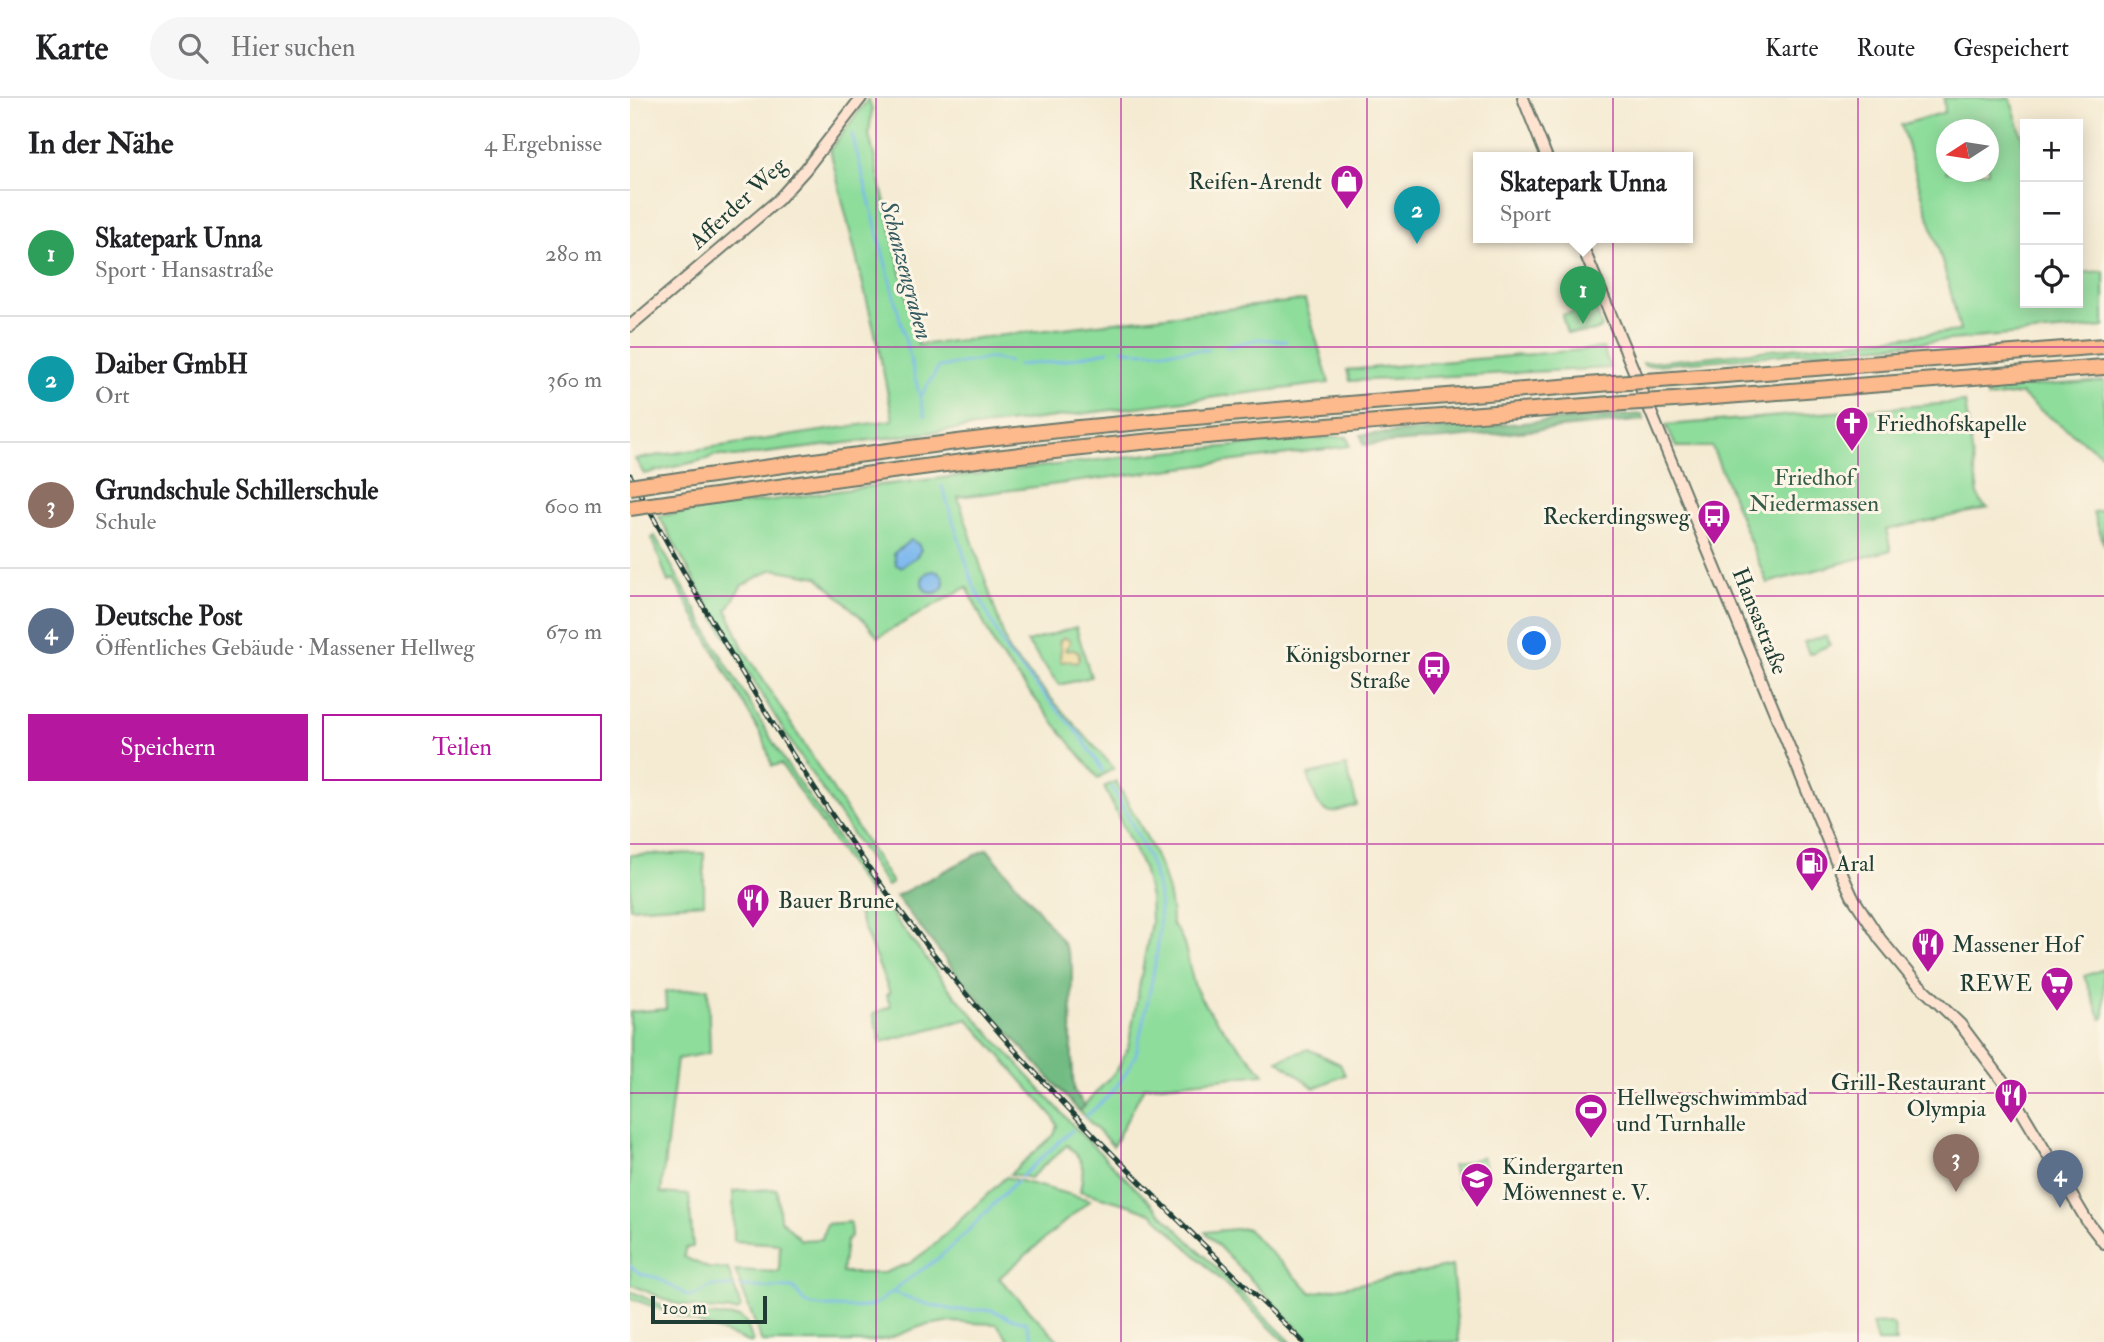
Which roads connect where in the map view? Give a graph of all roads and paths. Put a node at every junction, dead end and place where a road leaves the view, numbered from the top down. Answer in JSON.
{"nodes":[{"id":1,"x":861,"y":98,"type":"edge"},
{"id":2,"x":1524,"y":98,"type":"edge"},
{"id":3,"x":1545,"y":152,"type":"edge"},
{"id":4,"x":1582,"y":243,"type":"edge"},
{"id":5,"x":630,"y":326,"type":"edge"},
{"id":6,"x":2104,"y":346,"type":"edge"},
{"id":7,"x":2104,"y":367,"type":"edge"},
{"id":8,"x":630,"y":486,"type":"edge"},
{"id":9,"x":630,"y":508,"type":"edge"},
{"id":10,"x":2104,"y":1243,"type":"edge"}],
"edges":[{"from":1,"to":5,"type":"main road","name":"Afferder Weg"},
{"from":2,"to":3,"type":"main road"},
{"from":4,"to":10,"type":"main road","name":"Hansastraße"},
{"from":6,"to":8,"type":"highway","bridge":true},
{"from":7,"to":9,"type":"highway","bridge":true}]}
